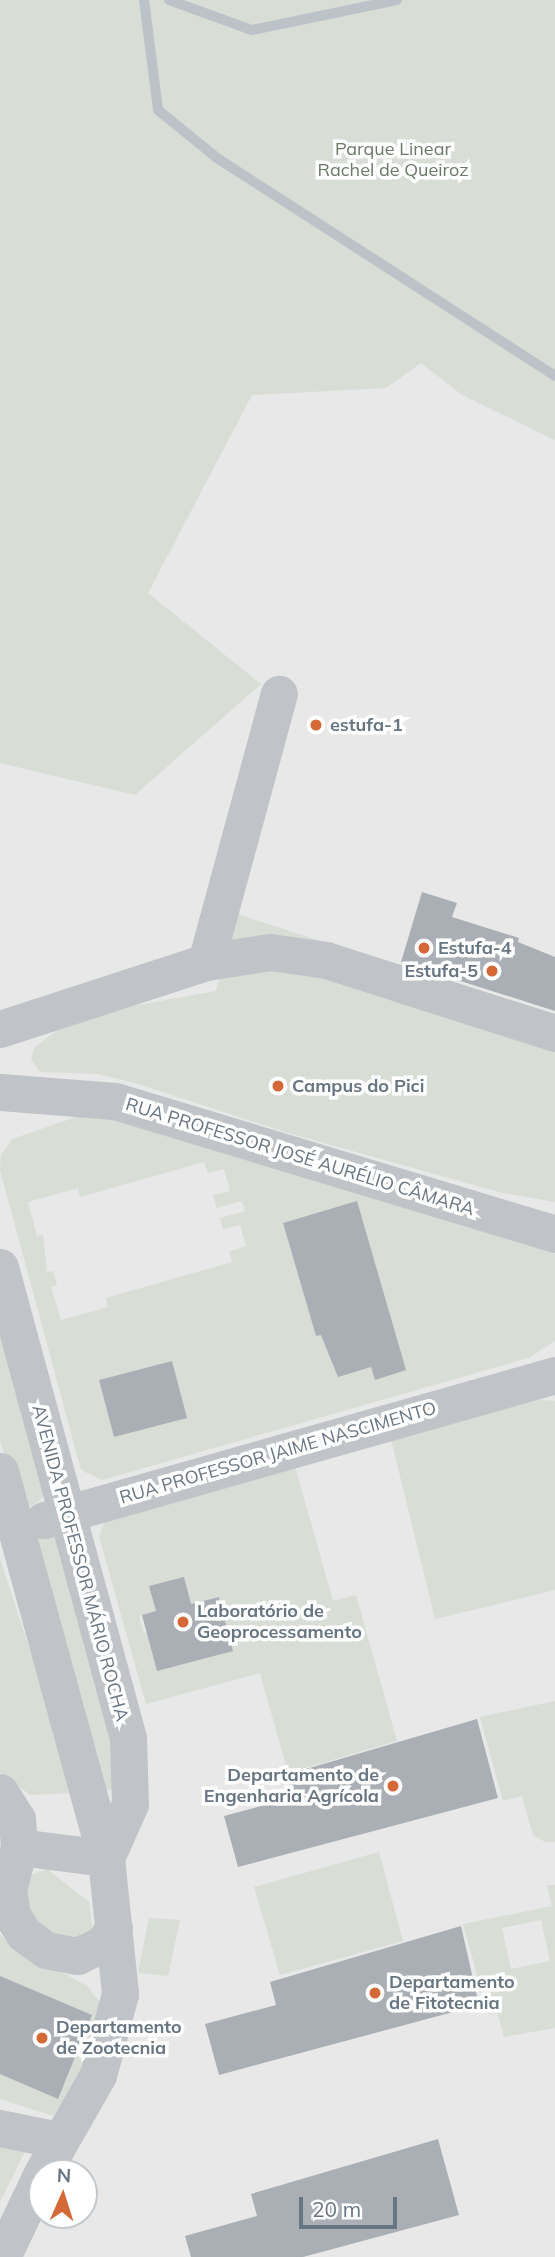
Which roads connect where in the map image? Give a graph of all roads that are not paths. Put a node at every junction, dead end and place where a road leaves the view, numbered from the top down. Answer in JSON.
{"nodes":[{"id":1,"x":279,"y":694,"type":"dead end"},
{"id":2,"x":206,"y":962,"type":"junction"},
{"id":3,"x":0,"y":1029,"type":"edge"},
{"id":4,"x":555,"y":1033,"type":"edge"},
{"id":5,"x":0,"y":1092,"type":"edge"},
{"id":6,"x":555,"y":1234,"type":"edge"},
{"id":7,"x":0,"y":1267,"type":"edge"},
{"id":8,"x":555,"y":1375,"type":"edge"},
{"id":9,"x":0,"y":1471,"type":"edge"},
{"id":10,"x":66,"y":1515,"type":"junction"},
{"id":11,"x":8,"y":1529,"type":"edge"},
{"id":12,"x":0,"y":1792,"type":"edge"},
{"id":13,"x":19,"y":1847,"type":"junction"},
{"id":14,"x":106,"y":1858,"type":"junction"},
{"id":15,"x":114,"y":1927,"type":"junction"},
{"id":16,"x":0,"y":2128,"type":"edge"},
{"id":17,"x":58,"y":2140,"type":"junction"},
{"id":18,"x":49,"y":2159,"type":"edge"},
{"id":19,"x":28,"y":2202,"type":"edge"},
{"id":20,"x":2,"y":2257,"type":"edge"}],
"edges":[{"from":1,"to":2,"type":"street"},
{"from":2,"to":3,"type":"street"},
{"from":2,"to":4,"type":"street"},
{"from":5,"to":6,"type":"street","name":"RUA PROFESSOR JOSÉ AURÉLIO CÂMARA"},
{"from":7,"to":10,"type":"street","name":"AVENIDA PROFESSOR MÁRIO ROCHA"},
{"from":8,"to":10,"type":"street","name":"RUA PROFESSOR JAIME NASCIMENTO"},
{"from":9,"to":11,"type":"street"},
{"from":10,"to":11,"type":"street","name":"RUA PROFESSOR JAIME NASCIMENTO"},
{"from":10,"to":14,"type":"street","name":"AVENIDA PROFESSOR MÁRIO ROCHA"},
{"from":11,"to":14,"type":"street"},
{"from":12,"to":13,"type":"street"},
{"from":13,"to":14,"type":"street"},
{"from":13,"to":15,"type":"street"},
{"from":14,"to":15,"type":"street"},
{"from":15,"to":17,"type":"street"},
{"from":16,"to":17,"type":"street"},
{"from":17,"to":18,"type":"street"},
{"from":19,"to":20,"type":"street"}]}
